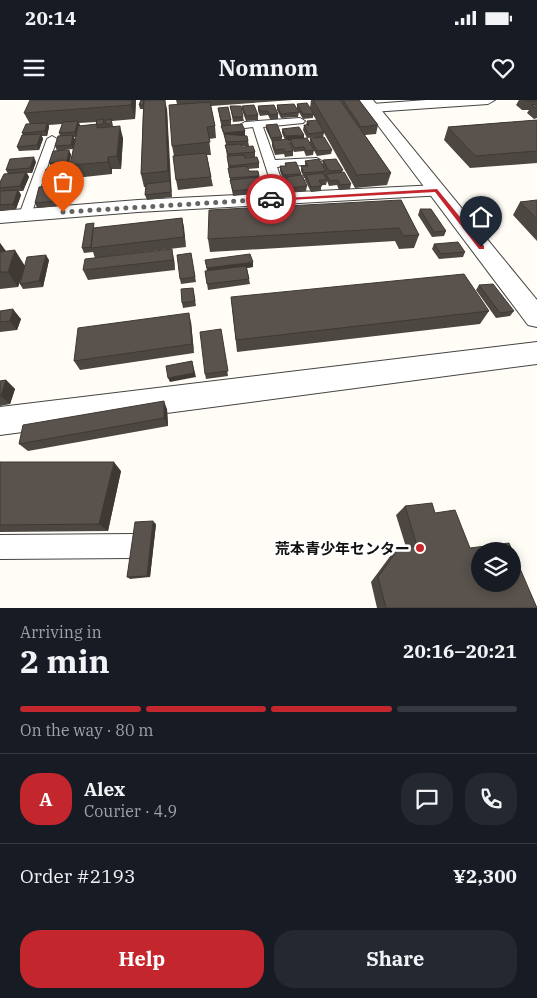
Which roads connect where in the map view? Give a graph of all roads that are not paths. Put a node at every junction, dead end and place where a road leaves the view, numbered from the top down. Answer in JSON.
{"nodes":[{"id":1,"x":488,"y":100,"type":"edge"},
{"id":2,"x":369,"y":104,"type":"edge"},
{"id":3,"x":300,"y":121,"type":"edge"},
{"id":4,"x":256,"y":124,"type":"junction"},
{"id":5,"x":238,"y":125,"type":"edge"},
{"id":6,"x":52,"y":139,"type":"dead end"},
{"id":7,"x":317,"y":161,"type":"edge"},
{"id":8,"x":270,"y":164,"type":"junction"},
{"id":9,"x":437,"y":191,"type":"junction"},
{"id":10,"x":282,"y":199,"type":"junction"},
{"id":11,"x":25,"y":215,"type":"junction"},
{"id":12,"x":0,"y":217,"type":"edge"},
{"id":13,"x":537,"y":318,"type":"edge"},
{"id":14,"x":537,"y":353,"type":"edge"},
{"id":15,"x":0,"y":421,"type":"edge"},
{"id":16,"x":134,"y":546,"type":"edge"},
{"id":17,"x":0,"y":547,"type":"edge"}],
"edges":[{"from":1,"to":2,"type":"street"},
{"from":2,"to":9,"type":"street"},
{"from":3,"to":4,"type":"lane"},
{"from":4,"to":5,"type":"lane"},
{"from":4,"to":8,"type":"lane"},
{"from":6,"to":11,"type":"lane"},
{"from":7,"to":8,"type":"lane"},
{"from":8,"to":10,"type":"lane"},
{"from":9,"to":10,"type":"street"},
{"from":9,"to":13,"type":"street"},
{"from":10,"to":11,"type":"street"},
{"from":11,"to":12,"type":"street"},
{"from":14,"to":15,"type":"street"},
{"from":16,"to":17,"type":"lane"}]}
